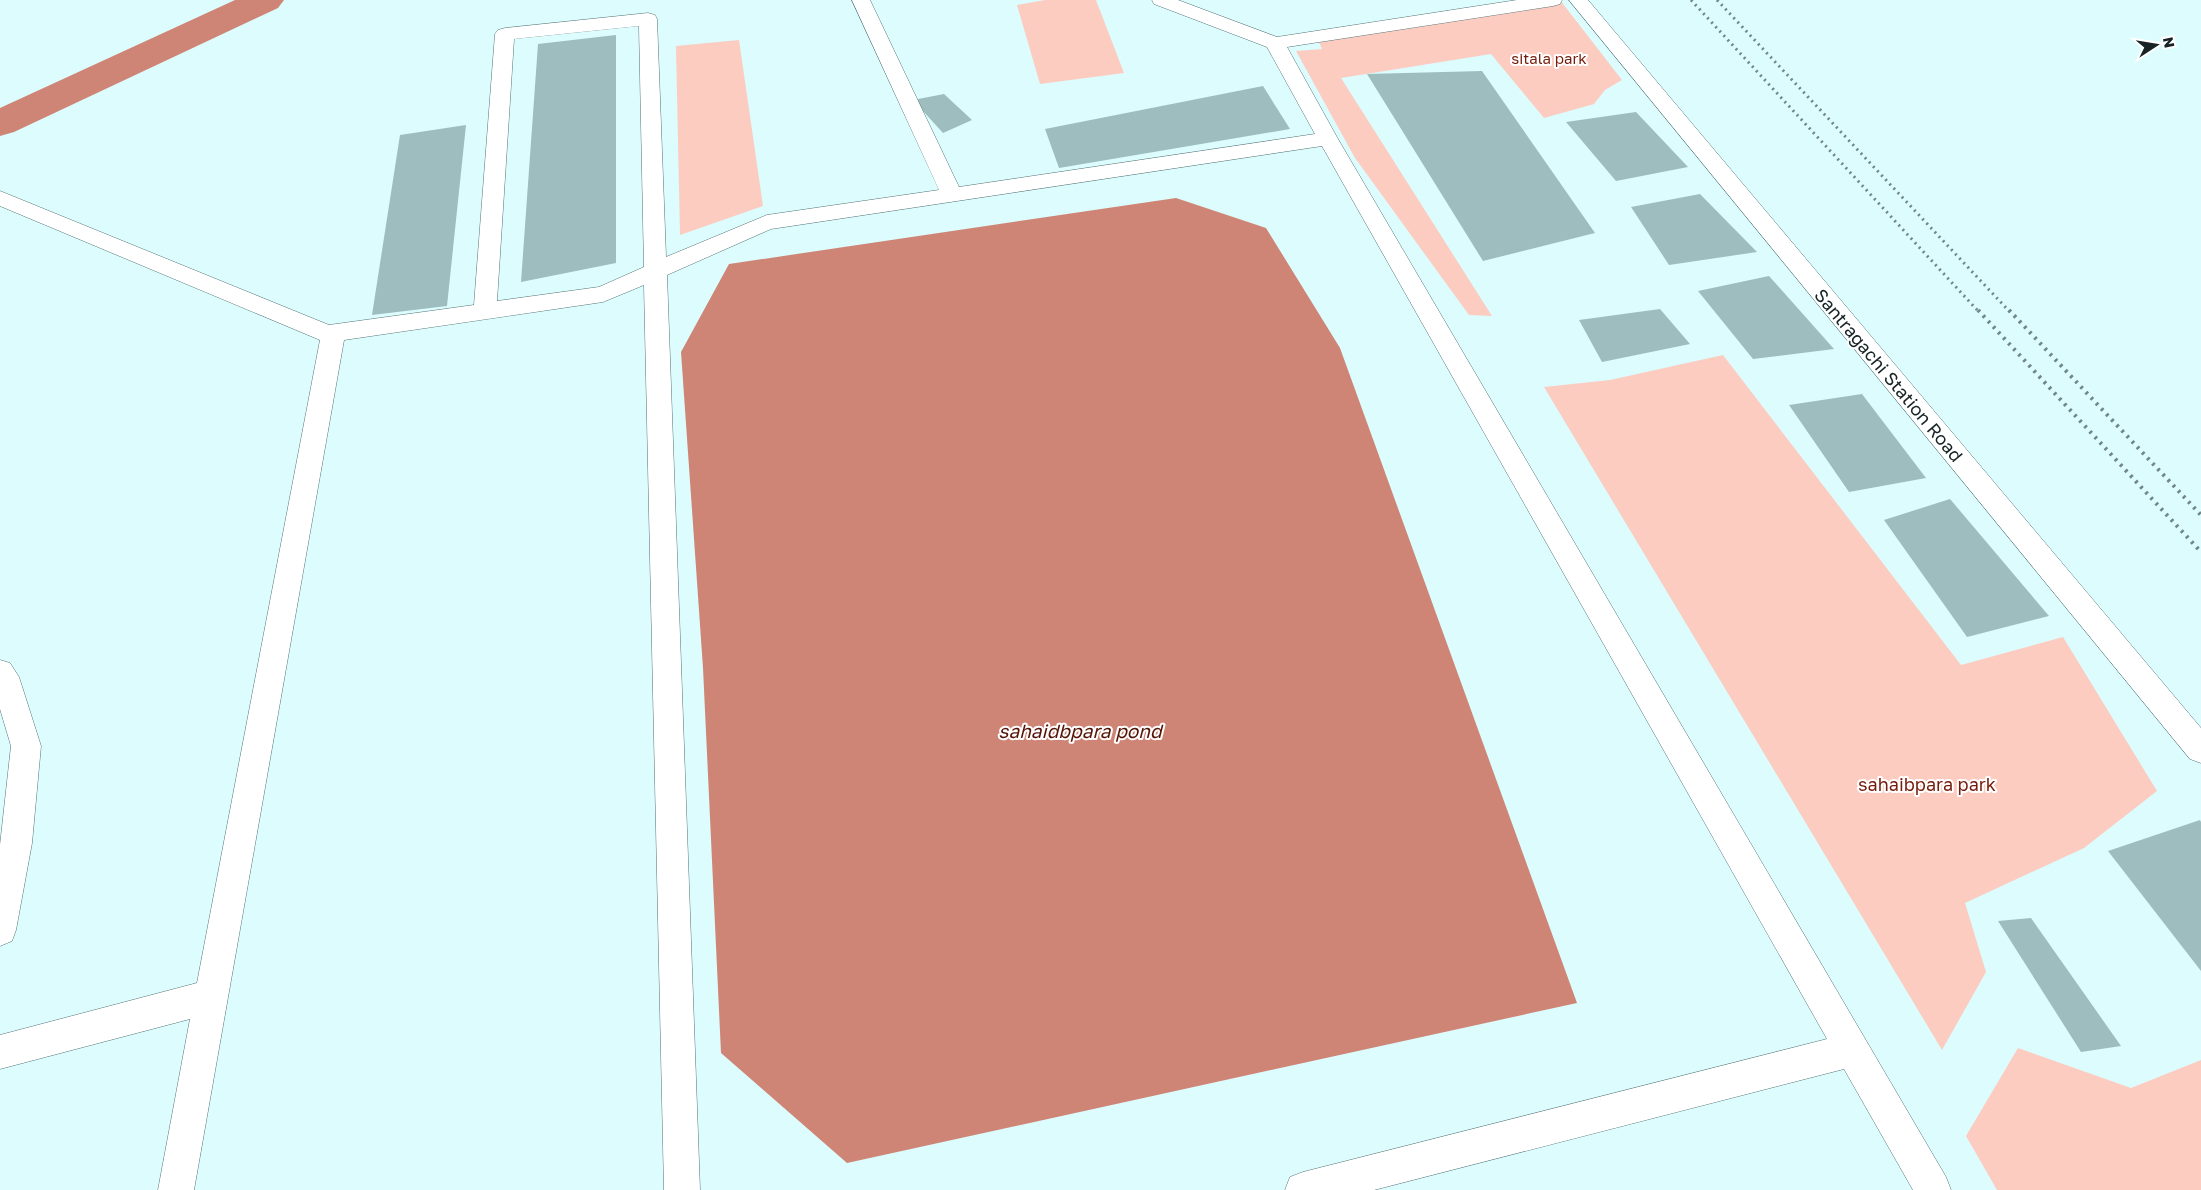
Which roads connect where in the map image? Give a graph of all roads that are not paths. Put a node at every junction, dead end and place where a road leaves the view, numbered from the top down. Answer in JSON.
{"nodes":[{"id":1,"x":862,"y":0,"type":"edge"},
{"id":2,"x":1161,"y":0,"type":"edge"},
{"id":3,"x":1552,"y":0,"type":"edge"},
{"id":4,"x":1578,"y":0,"type":"edge"},
{"id":5,"x":1275,"y":44,"type":"junction"},
{"id":6,"x":1328,"y":139,"type":"junction"},
{"id":7,"x":952,"y":195,"type":"junction"},
{"id":8,"x":0,"y":198,"type":"edge"},
{"id":9,"x":655,"y":270,"type":"junction"},
{"id":10,"x":485,"y":312,"type":"junction"},
{"id":11,"x":333,"y":334,"type":"junction"},
{"id":12,"x":0,"y":672,"type":"edge"},
{"id":13,"x":2201,"y":750,"type":"edge"},
{"id":14,"x":0,"y":930,"type":"edge"},
{"id":15,"x":212,"y":996,"type":"junction"},
{"id":16,"x":1852,"y":1050,"type":"junction"},
{"id":17,"x":0,"y":1052,"type":"edge"},
{"id":18,"x":176,"y":1190,"type":"edge"},
{"id":19,"x":682,"y":1190,"type":"edge"},
{"id":20,"x":1303,"y":1190,"type":"edge"},
{"id":21,"x":1933,"y":1190,"type":"edge"}],
"edges":[{"from":1,"to":7,"type":"street"},
{"from":2,"to":5,"type":"street"},
{"from":3,"to":5,"type":"street"},
{"from":4,"to":13,"type":"street","name":"Santragachi Station Road"},
{"from":5,"to":6,"type":"street"},
{"from":6,"to":7,"type":"street"},
{"from":6,"to":16,"type":"street"},
{"from":7,"to":9,"type":"street"},
{"from":8,"to":11,"type":"street"},
{"from":9,"to":10,"type":"street"},
{"from":9,"to":10,"type":"street"},
{"from":9,"to":19,"type":"street"},
{"from":10,"to":11,"type":"street"},
{"from":11,"to":15,"type":"street"},
{"from":12,"to":14,"type":"street"},
{"from":15,"to":17,"type":"street"},
{"from":15,"to":18,"type":"street"},
{"from":16,"to":20,"type":"street"},
{"from":16,"to":21,"type":"street"}]}
